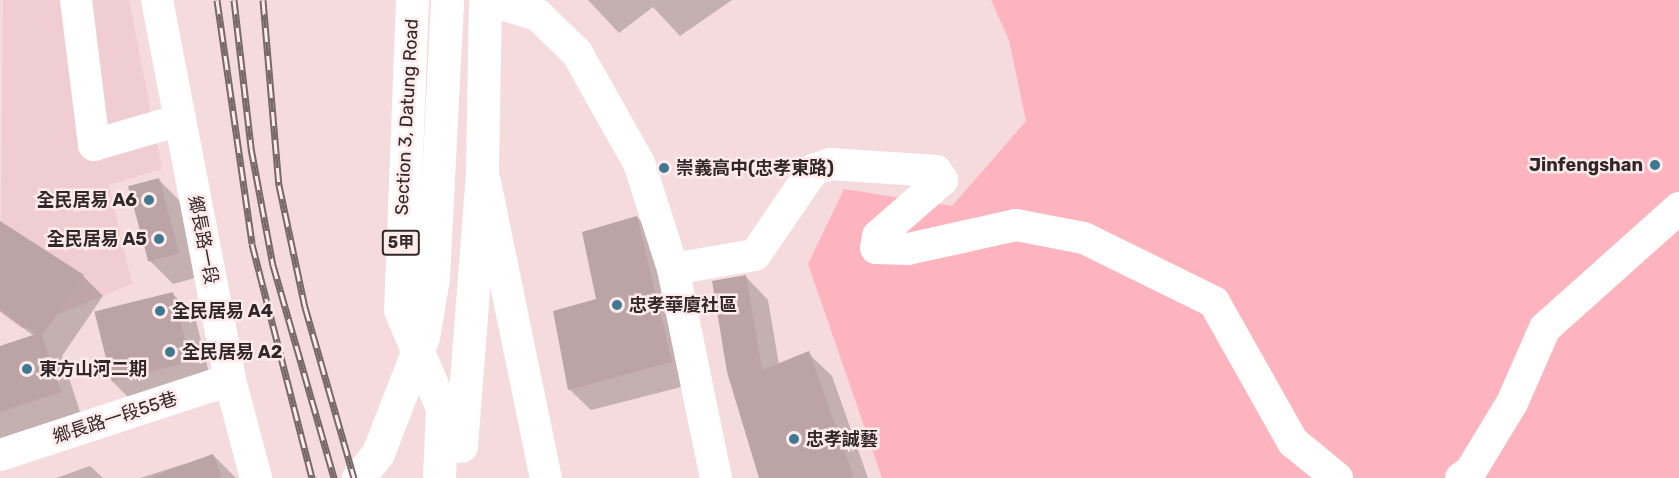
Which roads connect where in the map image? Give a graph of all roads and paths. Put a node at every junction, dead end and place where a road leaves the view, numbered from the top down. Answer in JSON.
{"nodes":[{"id":1,"x":76,"y":0,"type":"edge"},
{"id":2,"x":157,"y":0,"type":"edge"},
{"id":3,"x":412,"y":0,"type":"edge"},
{"id":4,"x":447,"y":0,"type":"edge"},
{"id":5,"x":464,"y":0,"type":"edge"},
{"id":6,"x":487,"y":0,"type":"edge"},
{"id":7,"x":180,"y":120,"type":"junction"},
{"id":8,"x":482,"y":170,"type":"junction"},
{"id":9,"x":1679,"y":208,"type":"edge"},
{"id":10,"x":673,"y":269,"type":"junction"},
{"id":11,"x":230,"y":380,"type":"junction"},
{"id":12,"x":0,"y":455,"type":"edge"},
{"id":13,"x":256,"y":478,"type":"edge"},
{"id":14,"x":358,"y":478,"type":"edge"},
{"id":15,"x":379,"y":478,"type":"edge"},
{"id":16,"x":440,"y":478,"type":"edge"},
{"id":17,"x":458,"y":478,"type":"edge"},
{"id":18,"x":546,"y":478,"type":"edge"},
{"id":19,"x":716,"y":478,"type":"edge"},
{"id":20,"x":1337,"y":478,"type":"edge"},
{"id":21,"x":1461,"y":478,"type":"edge"}],
"edges":[{"from":1,"to":7,"type":"street"},
{"from":2,"to":7,"type":"street","name":"鄉長路一段"},
{"from":3,"to":16,"type":"main road","name":"Section 3, Datung Road","number":"5甲"},
{"from":4,"to":14,"type":"main road"},
{"from":5,"to":15,"type":"main road"},
{"from":6,"to":8,"type":"main road"},
{"from":6,"to":10,"type":"street"},
{"from":7,"to":11,"type":"street","name":"鄉長路一段"},
{"from":8,"to":17,"type":"main road"},
{"from":8,"to":18,"type":"street"},
{"from":9,"to":21,"type":"street"},
{"from":10,"to":19,"type":"street"},
{"from":10,"to":20,"type":"street"},
{"from":11,"to":12,"type":"street","name":"鄉長路一段55巷"},
{"from":11,"to":13,"type":"street","name":"鄉長路一段"}]}
